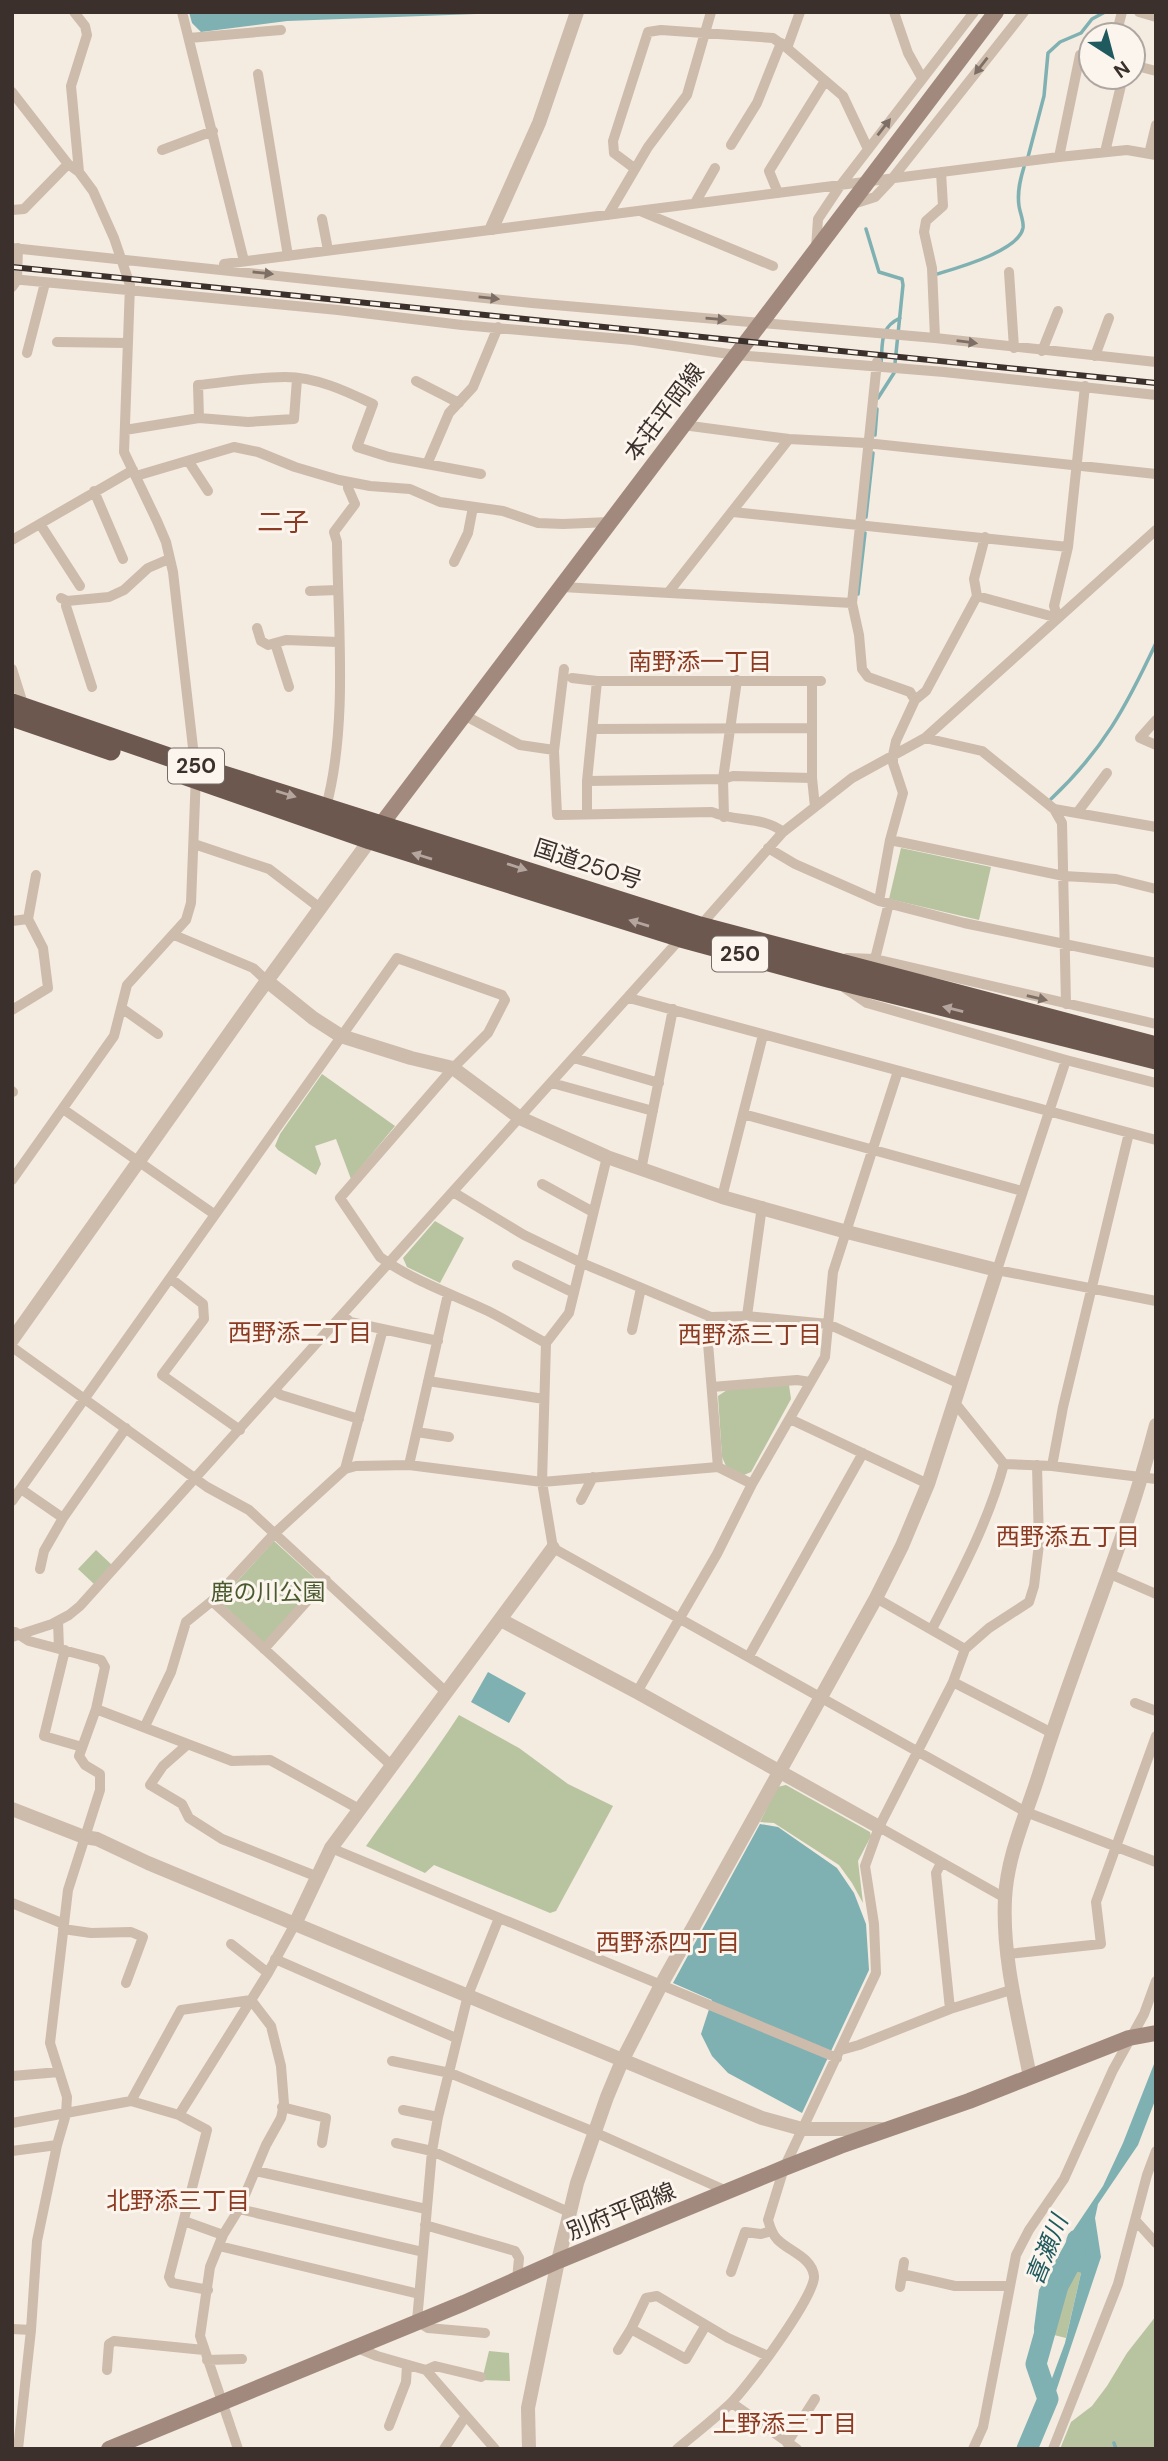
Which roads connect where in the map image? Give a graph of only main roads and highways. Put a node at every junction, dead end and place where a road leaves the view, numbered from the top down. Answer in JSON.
{"nodes":[{"id":1,"x":996,"y":12,"type":"edge"},
{"id":2,"x":16,"y":709,"type":"edge"},
{"id":3,"x":195,"y":773,"type":"junction"},
{"id":4,"x":376,"y":832,"type":"junction"},
{"id":5,"x":1116,"y":1044,"type":"junction"},
{"id":6,"x":1156,"y":1046,"type":"edge"},
{"id":7,"x":1156,"y":1060,"type":"edge"},
{"id":8,"x":1143,"y":2035,"type":"edge"},
{"id":9,"x":109,"y":2449,"type":"edge"}],
"edges":[{"from":1,"to":4,"type":"main road","name":"本荘平岡線"},
{"from":2,"to":3,"type":"highway","name":"国道250号","number":"250"},
{"from":3,"to":4,"type":"highway","name":"国道250号","number":"250"},
{"from":3,"to":4,"type":"highway","name":"国道250号","number":"250","one_way":true},
{"from":4,"to":5,"type":"highway","name":"国道250号","number":"250","one_way":true},
{"from":5,"to":4,"type":"highway","name":"国道250号","number":"250","one_way":true},
{"from":5,"to":6,"type":"highway","name":"国道250号","number":"250"},
{"from":5,"to":7,"type":"highway","name":"国道250号","number":"250"},
{"from":8,"to":9,"type":"main road","name":"別府平岡線"}]}
